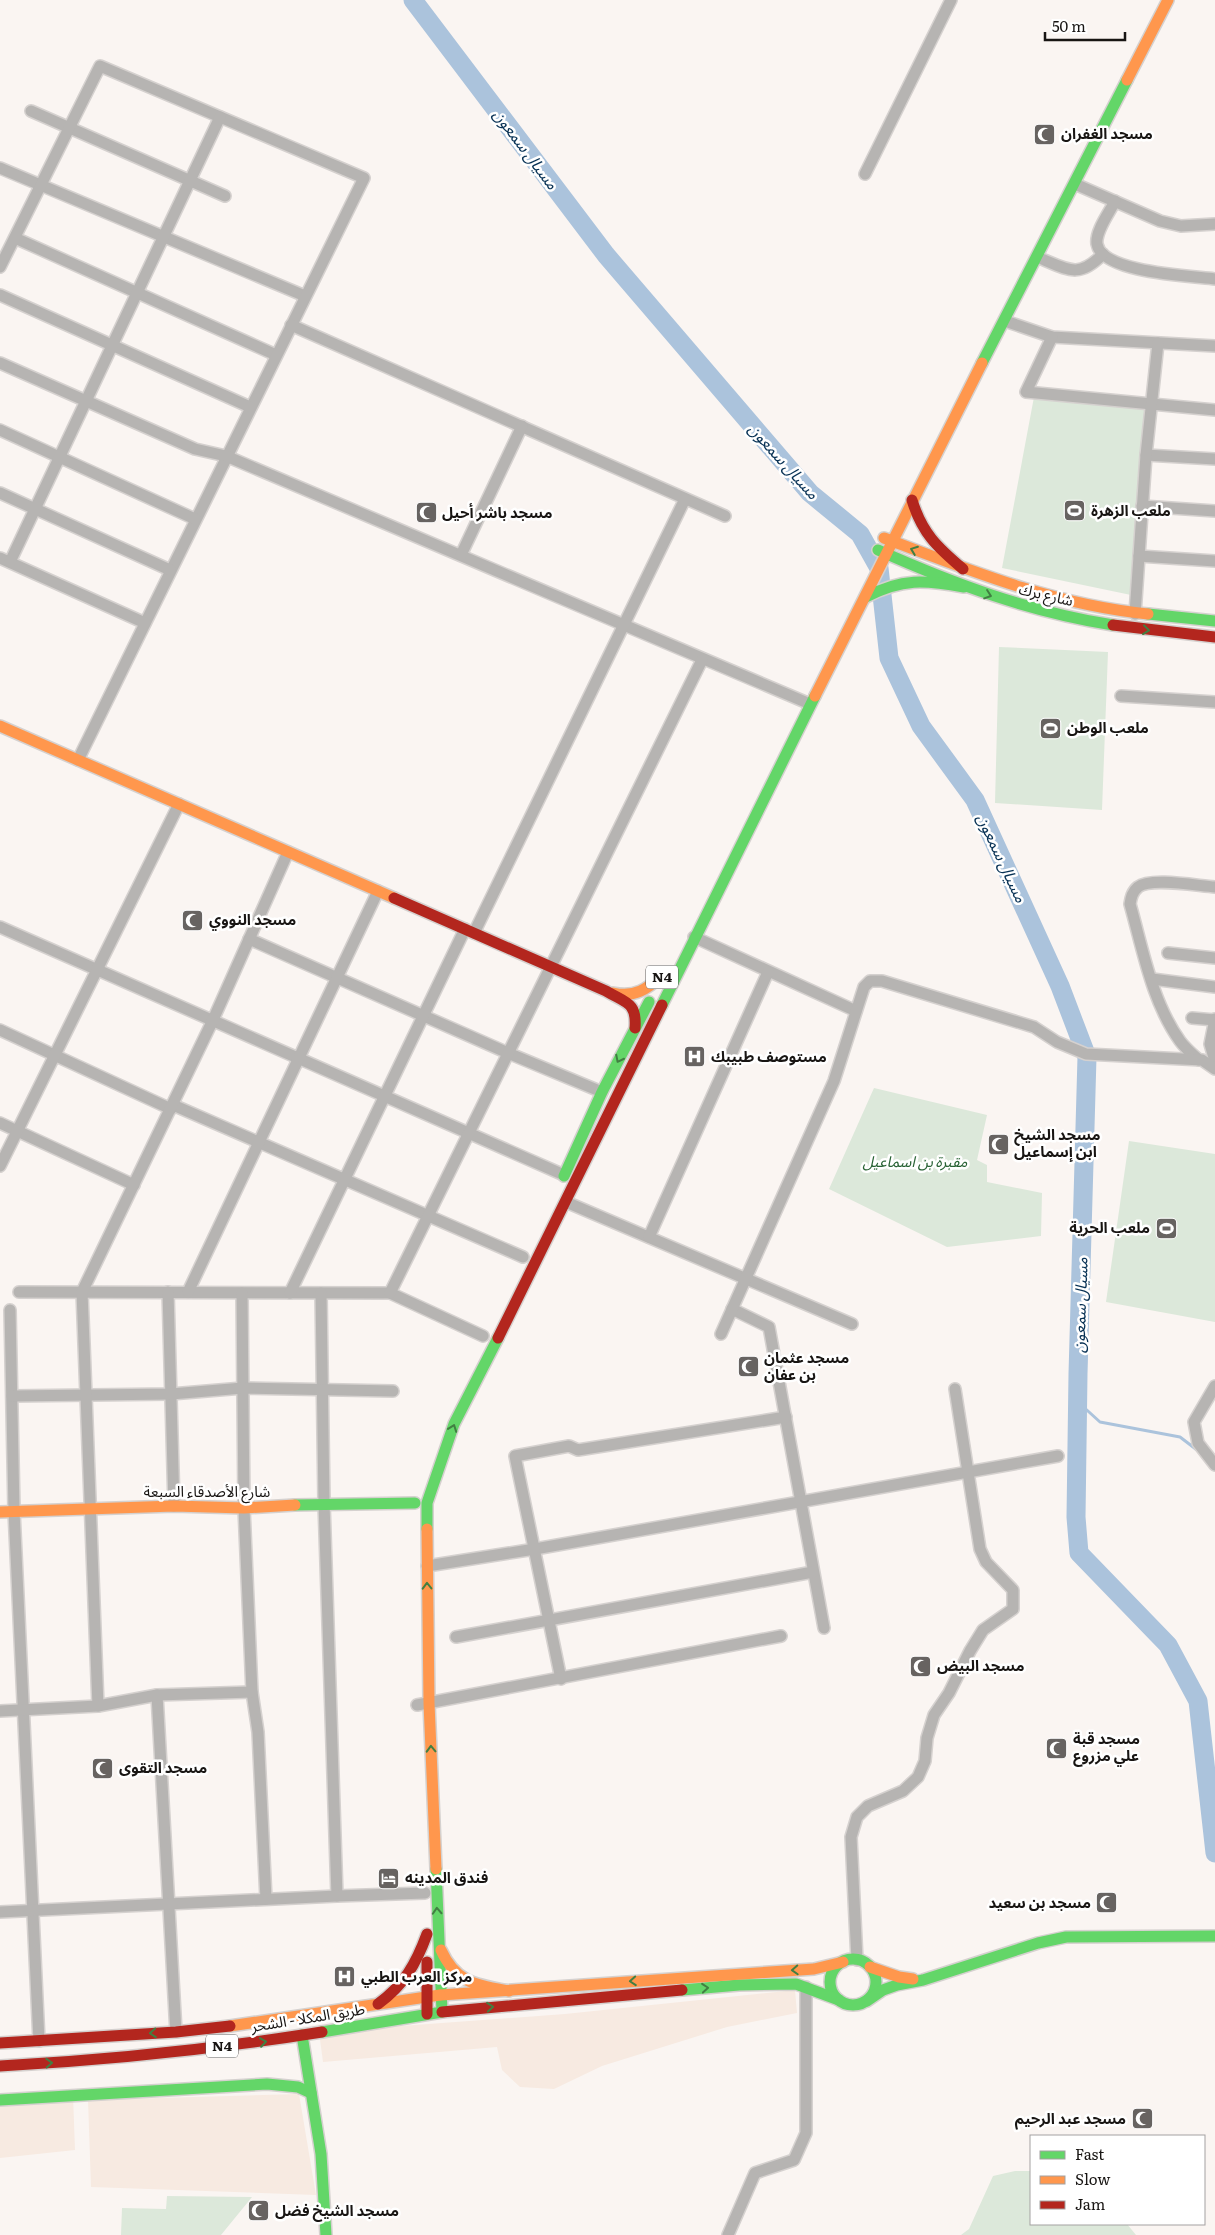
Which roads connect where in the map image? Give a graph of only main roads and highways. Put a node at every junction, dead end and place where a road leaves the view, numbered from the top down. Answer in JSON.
{"nodes":[{"id":1,"x":1168,"y":0,"type":"edge"},
{"id":2,"x":1039,"y":226,"type":"dead end"},
{"id":3,"x":912,"y":500,"type":"junction"},
{"id":4,"x":888,"y":539,"type":"junction"},
{"id":5,"x":882,"y":552,"type":"junction"},
{"id":6,"x":963,"y":569,"type":"junction"},
{"id":7,"x":964,"y":587,"type":"junction"},
{"id":8,"x":866,"y":596,"type":"junction"},
{"id":9,"x":1215,"y":621,"type":"edge"},
{"id":10,"x":1215,"y":638,"type":"edge"},
{"id":11,"x":807,"y":702,"type":"junction"},
{"id":12,"x":0,"y":726,"type":"edge"},
{"id":13,"x":700,"y":902,"type":"dead end"},
{"id":14,"x":668,"y":964,"type":"dead end"},
{"id":15,"x":663,"y":975,"type":"junction"},
{"id":16,"x":606,"y":991,"type":"junction"},
{"id":17,"x":635,"y":1028,"type":"junction"},
{"id":18,"x":562,"y":1179,"type":"road end"},
{"id":19,"x":523,"y":1257,"type":"road end"},
{"id":20,"x":536,"y":1261,"type":"junction"},
{"id":21,"x":416,"y":1503,"type":"dead end"},
{"id":22,"x":0,"y":1512,"type":"edge"},
{"id":23,"x":420,"y":1774,"type":"dead end"},
{"id":24,"x":426,"y":1910,"type":"dead end"},
{"id":25,"x":1215,"y":1936,"type":"edge"},
{"id":26,"x":438,"y":1943,"type":"junction"},
{"id":27,"x":843,"y":1962,"type":"junction"},
{"id":28,"x":870,"y":1967,"type":"junction"},
{"id":29,"x":923,"y":1980,"type":"junction"},
{"id":30,"x":509,"y":1991,"type":"junction"},
{"id":31,"x":441,"y":1995,"type":"junction"},
{"id":32,"x":427,"y":1997,"type":"junction"},
{"id":33,"x":839,"y":2000,"type":"junction"},
{"id":34,"x":867,"y":2001,"type":"junction"},
{"id":35,"x":375,"y":2006,"type":"junction"},
{"id":36,"x":442,"y":2012,"type":"junction"},
{"id":37,"x":427,"y":2014,"type":"junction"},
{"id":38,"x":302,"y":2035,"type":"junction"},
{"id":39,"x":83,"y":2038,"type":"junction"},
{"id":40,"x":0,"y":2044,"type":"edge"},
{"id":41,"x":85,"y":2061,"type":"junction"},
{"id":42,"x":0,"y":2066,"type":"edge"},
{"id":43,"x":311,"y":2093,"type":"junction"},
{"id":44,"x":0,"y":2100,"type":"edge"},
{"id":45,"x":326,"y":2235,"type":"edge"}],
"edges":[{"from":1,"to":3,"type":"main road","number":"N4"},
{"from":2,"to":4,"type":"main road","number":"N4"},
{"from":3,"to":4,"type":"main road","number":"N4"},
{"from":3,"to":6,"type":"main road"},
{"from":4,"to":5,"type":"main road","number":"N4"},
{"from":6,"to":4,"type":"main road","name":"شارع برك","one_way":true},
{"from":5,"to":7,"type":"main road","name":"شارع برك"},
{"from":5,"to":8,"type":"main road","number":"N4"},
{"from":5,"to":11,"type":"main road","number":"N4"},
{"from":6,"to":9,"type":"main road","name":"شارع برك"},
{"from":7,"to":8,"type":"main road"},
{"from":7,"to":10,"type":"main road","name":"شارع برك","one_way":true},
{"from":8,"to":11,"type":"main road","number":"N4"},
{"from":11,"to":13,"type":"main road","number":"N4"},
{"from":11,"to":20,"type":"main road","number":"N4"},
{"from":12,"to":16,"type":"main road"},
{"from":14,"to":15,"type":"main road","number":"N4"},
{"from":15,"to":16,"type":"main road"},
{"from":15,"to":17,"type":"main road","number":"N4"},
{"from":16,"to":17,"type":"main road"},
{"from":17,"to":18,"type":"main road","number":"N4","one_way":true},
{"from":19,"to":20,"type":"main road"},
{"from":26,"to":20,"type":"main road","number":"N4","one_way":true},
{"from":21,"to":22,"type":"main road","name":"شارع الأصدقاء السبعة"},
{"from":23,"to":24,"type":"main road"},
{"from":25,"to":29,"type":"main road"},
{"from":26,"to":30,"type":"main road"},
{"from":26,"to":31,"type":"main road","number":"N4"},
{"from":27,"to":28,"type":"main road"},
{"from":27,"to":30,"type":"main road","one_way":true},
{"from":27,"to":33,"type":"main road"},
{"from":28,"to":29,"type":"main road"},
{"from":28,"to":34,"type":"main road"},
{"from":29,"to":34,"type":"main road"},
{"from":30,"to":31,"type":"main road","name":"طريق المكلا - الشحر"},
{"from":31,"to":32,"type":"main road","name":"طريق المكلا - الشحر"},
{"from":31,"to":36,"type":"main road","number":"N4"},
{"from":32,"to":35,"type":"main road","name":"طريق المكلا - الشحر","number":"N4"},
{"from":32,"to":35,"type":"main road"},
{"from":32,"to":37,"type":"main road"},
{"from":33,"to":34,"type":"main road"},
{"from":36,"to":33,"type":"main road","name":"طريق المكلا - الشحر","one_way":true},
{"from":35,"to":39,"type":"main road","name":"طريق المكلا - الشحر","number":"N4","one_way":true},
{"from":36,"to":37,"type":"main road","name":"طريق المكلا - الشحر","number":"N4"},
{"from":37,"to":38,"type":"main road","name":"طريق المكلا - الشحر","number":"N4"},
{"from":41,"to":38,"type":"main road","name":"طريق المكلا - الشحر","number":"N4","one_way":true},
{"from":38,"to":43,"type":"main road"},
{"from":39,"to":40,"type":"main road","name":"طريق المكلا - الشحر","number":"N4"},
{"from":39,"to":41,"type":"main road"},
{"from":42,"to":41,"type":"main road","name":"طريق المكلا - الشحر","number":"N4","one_way":true},
{"from":43,"to":44,"type":"main road"},
{"from":43,"to":45,"type":"main road"}]}
